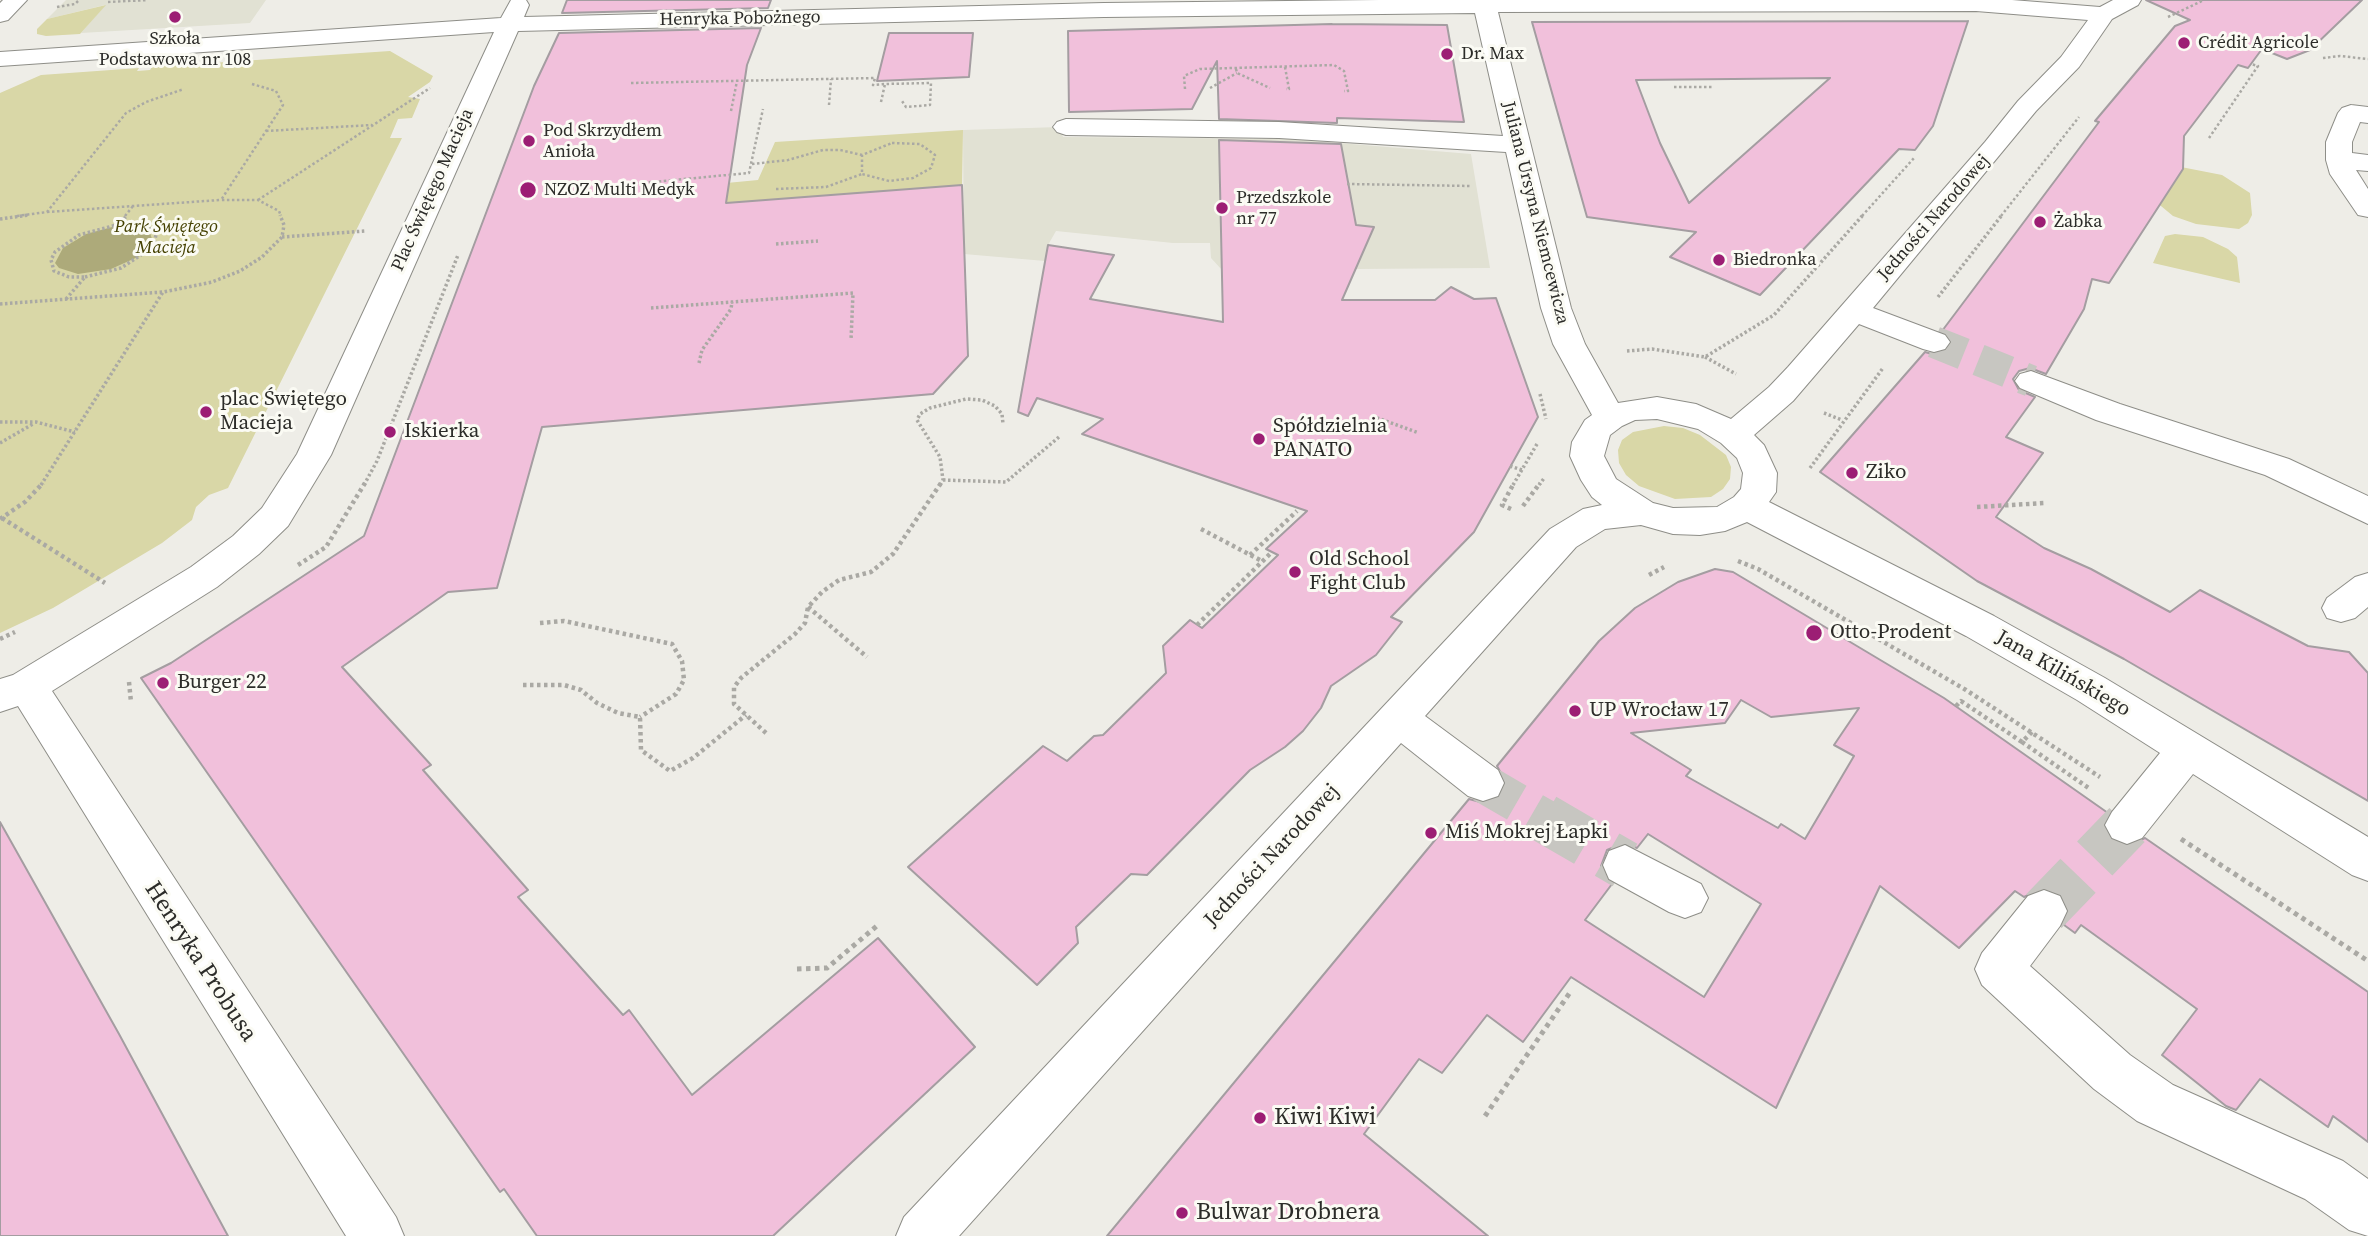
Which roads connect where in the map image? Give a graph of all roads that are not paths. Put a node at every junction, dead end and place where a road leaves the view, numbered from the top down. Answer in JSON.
{"nodes":[{"id":1,"x":16,"y":0,"type":"edge"},
{"id":2,"x":2130,"y":0,"type":"edge"},
{"id":3,"x":1485,"y":3,"type":"edge"},
{"id":4,"x":956,"y":7,"type":"edge"},
{"id":5,"x":515,"y":12,"type":"edge"},
{"id":6,"x":2104,"y":14,"type":"junction"},
{"id":7,"x":0,"y":15,"type":"edge"},
{"id":8,"x":0,"y":59,"type":"edge"},
{"id":9,"x":2368,"y":115,"type":"edge"},
{"id":10,"x":1066,"y":127,"type":"dead end"},
{"id":11,"x":1517,"y":145,"type":"junction"},
{"id":12,"x":2339,"y":160,"type":"junction"},
{"id":13,"x":2368,"y":163,"type":"edge"},
{"id":14,"x":2368,"y":209,"type":"edge"},
{"id":15,"x":1853,"y":311,"type":"junction"},
{"id":16,"x":1922,"y":337,"type":"tunnel mouth"},
{"id":17,"x":2031,"y":381,"type":"tunnel mouth"},
{"id":18,"x":1610,"y":418,"type":"junction"},
{"id":19,"x":1733,"y":435,"type":"junction"},
{"id":20,"x":1747,"y":506,"type":"junction"},
{"id":21,"x":2368,"y":511,"type":"edge"},
{"id":22,"x":1641,"y":512,"type":"junction"},
{"id":23,"x":13,"y":691,"type":"edge"},
{"id":24,"x":1398,"y":718,"type":"junction"},
{"id":25,"x":2188,"y":749,"type":"junction"},
{"id":26,"x":1483,"y":783,"type":"tunnel mouth"},
{"id":27,"x":2122,"y":811,"type":"tunnel mouth"},
{"id":28,"x":2368,"y":861,"type":"edge"},
{"id":29,"x":1625,"y":865,"type":"tunnel mouth"},
{"id":30,"x":1685,"y":898,"type":"dead end"},
{"id":31,"x":2044,"y":911,"type":"tunnel mouth"},
{"id":32,"x":2368,"y":1212,"type":"edge"},
{"id":33,"x":377,"y":1236,"type":"edge"},
{"id":34,"x":923,"y":1236,"type":"edge"}],
"edges":[{"from":1,"to":7,"type":"street"},
{"from":2,"to":6,"type":"street","name":"Jedności Narodowej"},
{"from":3,"to":4,"type":"street","name":"Henryka Pobożnego"},
{"from":3,"to":6,"type":"street","name":"Henryka Pobożnego"},
{"from":3,"to":11,"type":"street","name":"Juliana Ursyna Niemcewicza"},
{"from":4,"to":5,"type":"street","name":"Henryka Pobożnego"},
{"from":5,"to":8,"type":"street"},
{"from":5,"to":23,"type":"street","name":"Plac Świętego Macieja"},
{"from":6,"to":15,"type":"street","name":"Jedności Narodowej"},
{"from":9,"to":12,"type":"street"},
{"from":10,"to":11,"type":"street"},
{"from":11,"to":18,"type":"street","name":"Juliana Ursyna Niemcewicza"},
{"from":12,"to":13,"type":"street"},
{"from":12,"to":14,"type":"street"},
{"from":15,"to":16,"type":"street"},
{"from":15,"to":19,"type":"street","name":"Jedności Narodowej"},
{"from":17,"to":21,"type":"street"},
{"from":18,"to":19,"type":"street"},
{"from":18,"to":22,"type":"street"},
{"from":19,"to":20,"type":"street"},
{"from":20,"to":22,"type":"street"},
{"from":20,"to":25,"type":"street","name":"Jana Kilińskiego"},
{"from":22,"to":24,"type":"street","name":"Jedności Narodowej"},
{"from":23,"to":33,"type":"street","name":"Henryka Probusa"},
{"from":24,"to":26,"type":"street"},
{"from":24,"to":34,"type":"street","name":"Jedności Narodowej"},
{"from":25,"to":27,"type":"street"},
{"from":25,"to":28,"type":"street","name":"Jana Kilińskiego"},
{"from":29,"to":30,"type":"street"},
{"from":31,"to":32,"type":"street"}]}
